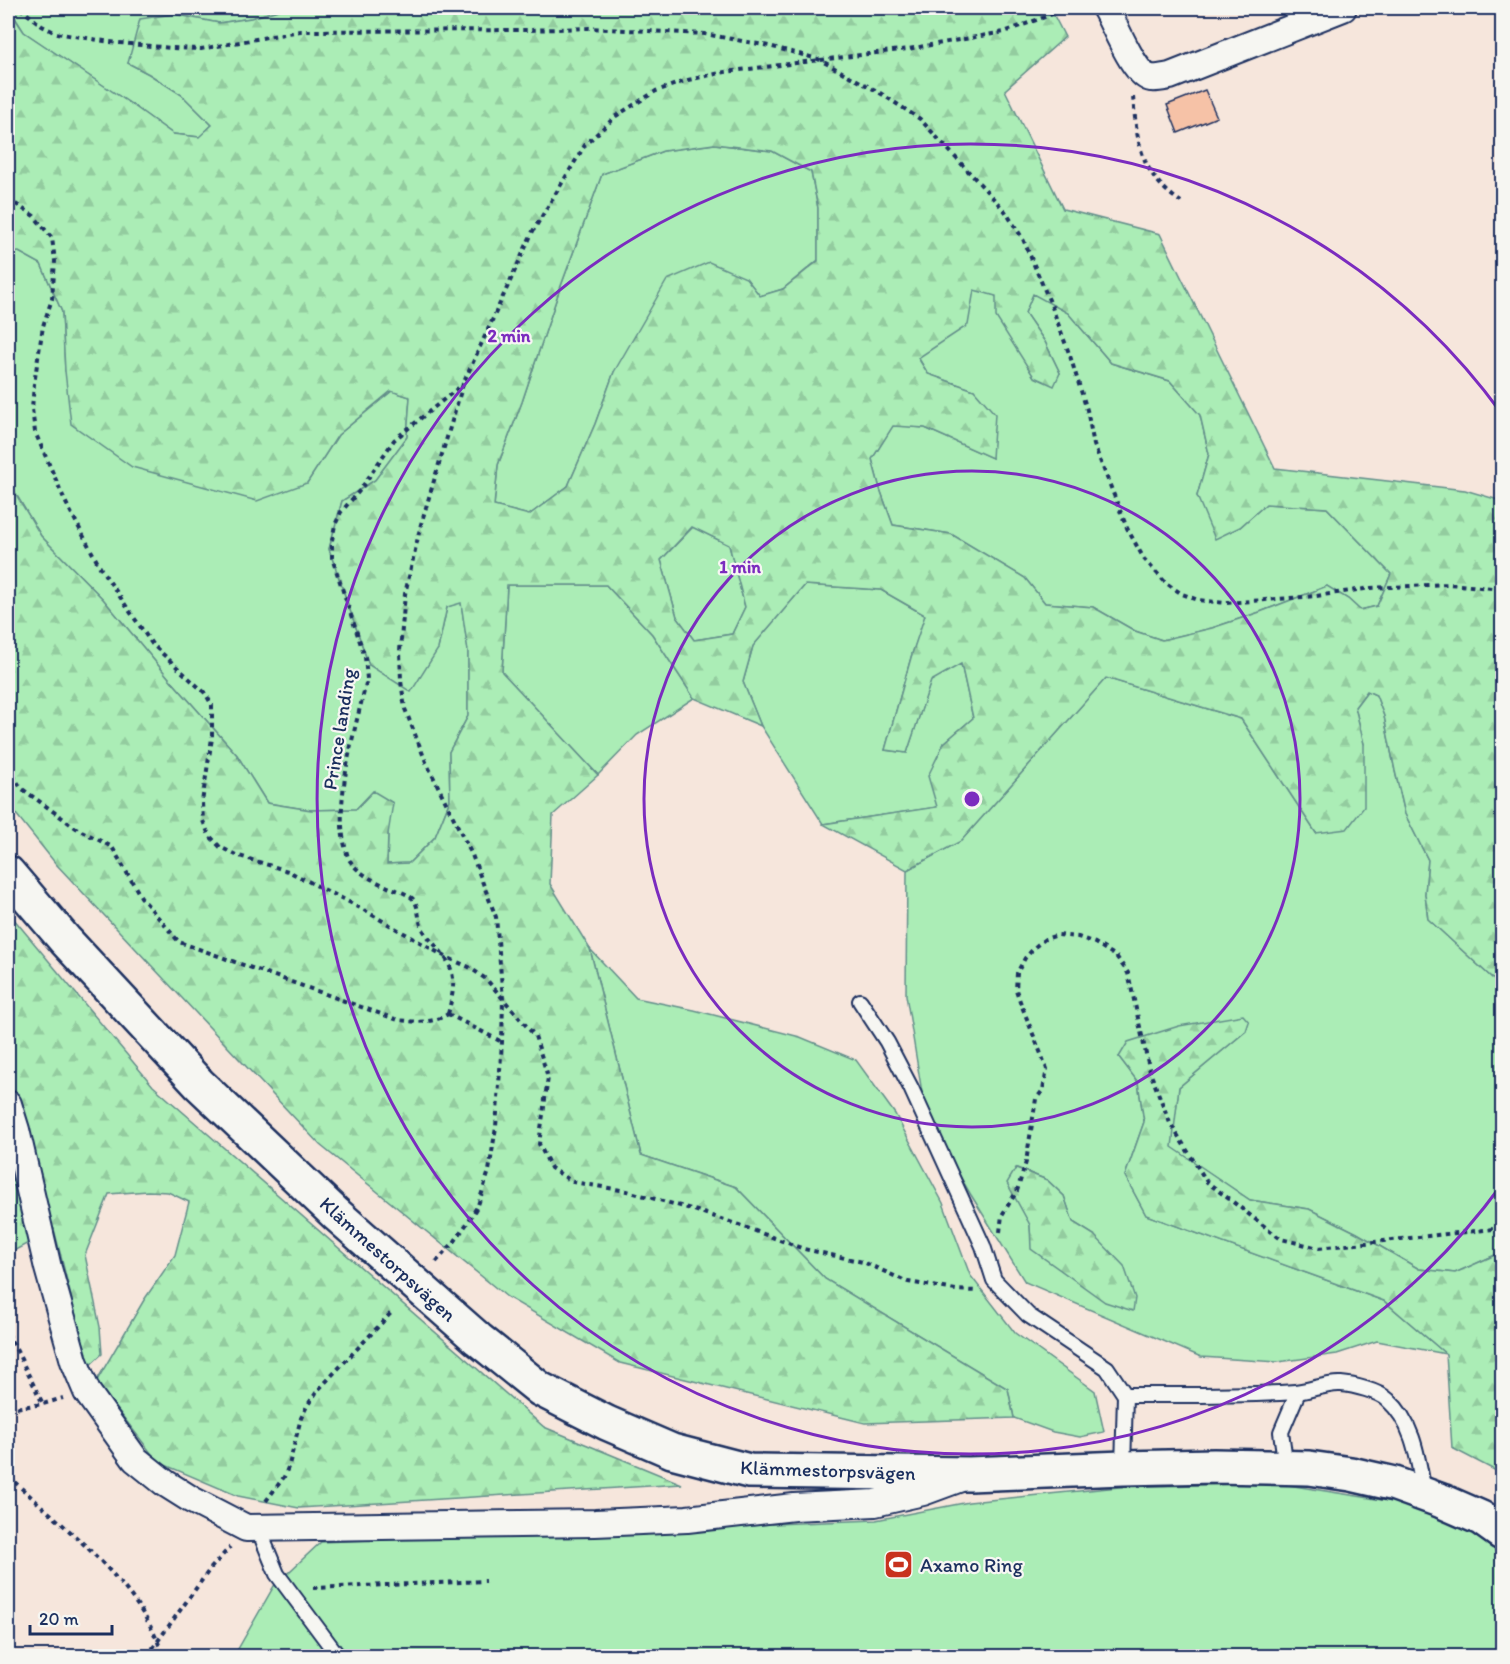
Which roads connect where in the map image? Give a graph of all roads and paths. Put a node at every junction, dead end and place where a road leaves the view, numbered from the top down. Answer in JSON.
{"nodes":[{"id":1,"x":20,"y":8,"type":"edge"},
{"id":2,"x":1069,"y":8,"type":"edge"},
{"id":3,"x":1105,"y":8,"type":"edge"},
{"id":4,"x":1343,"y":8,"type":"edge"},
{"id":5,"x":819,"y":59,"type":"junction"},
{"id":6,"x":1134,"y":63,"type":"junction"},
{"id":7,"x":8,"y":199,"type":"edge"},
{"id":8,"x":1181,"y":202,"type":"dead end"},
{"id":9,"x":463,"y":384,"type":"junction"},
{"id":10,"x":1503,"y":589,"type":"edge"},
{"id":11,"x":8,"y":767,"type":"edge"},
{"id":12,"x":8,"y":873,"type":"edge"},
{"id":13,"x":446,"y":957,"type":"junction"},
{"id":14,"x":503,"y":999,"type":"junction"},
{"id":15,"x":860,"y":1001,"type":"dead end"},
{"id":16,"x":448,"y":1014,"type":"junction"},
{"id":17,"x":502,"y":1042,"type":"junction"},
{"id":18,"x":8,"y":1104,"type":"edge"},
{"id":19,"x":1503,"y":1228,"type":"edge"},
{"id":20,"x":1000,"y":1234,"type":"dead end"},
{"id":21,"x":431,"y":1267,"type":"dead end"},
{"id":22,"x":994,"y":1280,"type":"junction"},
{"id":23,"x":392,"y":1312,"type":"dead end"},
{"id":24,"x":8,"y":1333,"type":"edge"},
{"id":25,"x":87,"y":1392,"type":"junction"},
{"id":26,"x":1298,"y":1392,"type":"junction"},
{"id":27,"x":1125,"y":1395,"type":"junction"},
{"id":28,"x":43,"y":1404,"type":"junction"},
{"id":29,"x":8,"y":1408,"type":"edge"},
{"id":30,"x":1286,"y":1467,"type":"junction"},
{"id":31,"x":1123,"y":1468,"type":"junction"},
{"id":32,"x":969,"y":1474,"type":"junction"},
{"id":33,"x":8,"y":1476,"type":"edge"},
{"id":34,"x":1424,"y":1494,"type":"junction"},
{"id":35,"x":252,"y":1528,"type":"junction"},
{"id":36,"x":1503,"y":1533,"type":"edge"},
{"id":37,"x":486,"y":1581,"type":"dead end"},
{"id":38,"x":288,"y":1589,"type":"junction"},
{"id":39,"x":158,"y":1641,"type":"junction"},
{"id":40,"x":147,"y":1656,"type":"edge"},
{"id":41,"x":163,"y":1656,"type":"edge"},
{"id":42,"x":339,"y":1656,"type":"edge"}],
"edges":[{"from":1,"to":5,"type":"path"},
{"from":2,"to":5,"type":"path"},
{"from":3,"to":6,"type":"street"},
{"from":4,"to":6,"type":"street"},
{"from":5,"to":9,"type":"path"},
{"from":5,"to":10,"type":"path"},
{"from":6,"to":8,"type":"path"},
{"from":7,"to":13,"type":"path"},
{"from":9,"to":13,"type":"path","name":"Prince landing"},
{"from":9,"to":14,"type":"path"},
{"from":11,"to":16,"type":"path"},
{"from":12,"to":32,"type":"street","name":"Klämmestorpsvägen"},
{"from":13,"to":14,"type":"path"},
{"from":13,"to":16,"type":"path","name":"Prince landing"},
{"from":14,"to":17,"type":"path"},
{"from":14,"to":22,"type":"path"},
{"from":15,"to":22,"type":"lane"},
{"from":16,"to":17,"type":"path"},
{"from":17,"to":21,"type":"path"},
{"from":18,"to":25,"type":"street"},
{"from":19,"to":20,"type":"path"},
{"from":22,"to":27,"type":"lane"},
{"from":23,"to":35,"type":"path"},
{"from":24,"to":28,"type":"path"},
{"from":25,"to":28,"type":"path"},
{"from":25,"to":35,"type":"street"},
{"from":26,"to":27,"type":"lane"},
{"from":26,"to":30,"type":"lane"},
{"from":26,"to":34,"type":"lane"},
{"from":27,"to":31,"type":"lane"},
{"from":28,"to":29,"type":"path"},
{"from":30,"to":31,"type":"street","name":"Klämmestorpsvägen"},
{"from":30,"to":34,"type":"street","name":"Klämmestorpsvägen"},
{"from":31,"to":32,"type":"street","name":"Klämmestorpsvägen"},
{"from":32,"to":35,"type":"street"},
{"from":33,"to":39,"type":"path"},
{"from":34,"to":36,"type":"street","name":"Klämmestorpsvägen"},
{"from":35,"to":38,"type":"lane"},
{"from":35,"to":39,"type":"path"},
{"from":37,"to":38,"type":"path"},
{"from":38,"to":42,"type":"lane"},
{"from":39,"to":40,"type":"path"},
{"from":39,"to":41,"type":"path"}]}
